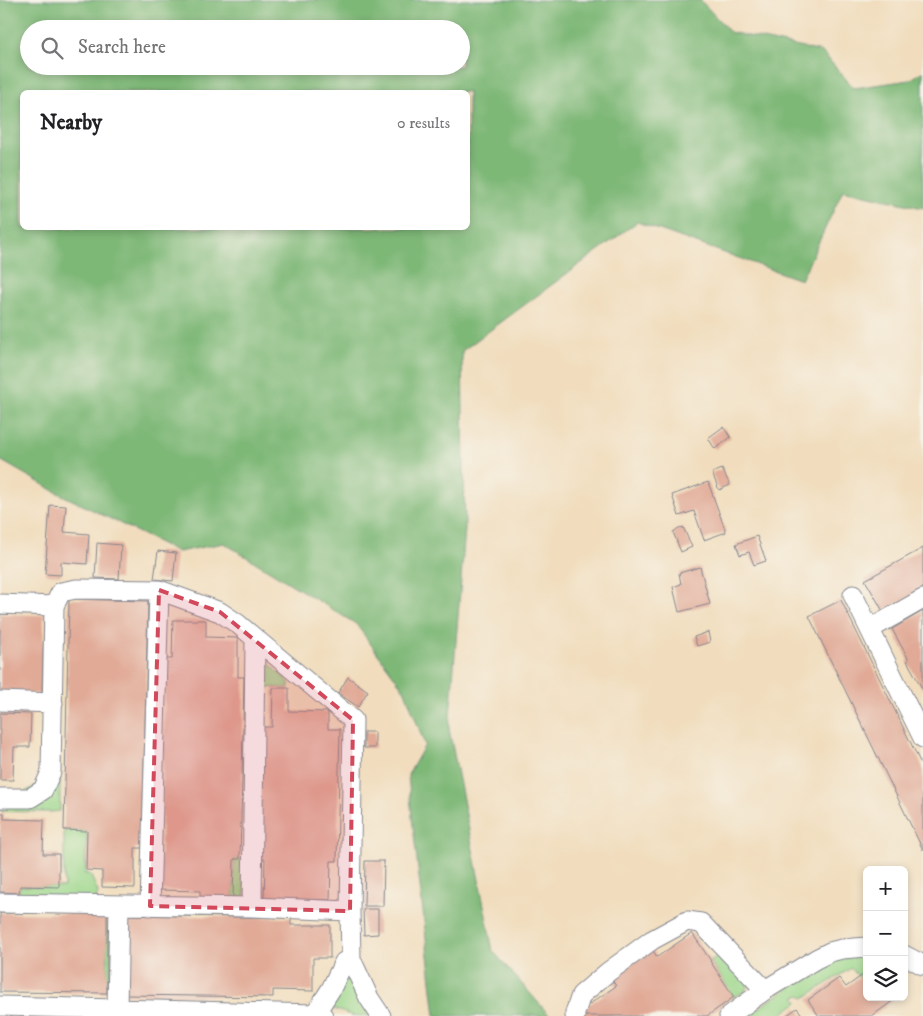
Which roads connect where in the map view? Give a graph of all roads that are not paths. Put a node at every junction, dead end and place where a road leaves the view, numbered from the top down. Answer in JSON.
{"nodes":[{"id":1,"x":159,"y":590,"type":"junction"},
{"id":2,"x":853,"y":595,"type":"dead end"},
{"id":3,"x":923,"y":599,"type":"edge"},
{"id":4,"x":0,"y":604,"type":"edge"},
{"id":5,"x":54,"y":606,"type":"junction"},
{"id":6,"x":870,"y":629,"type":"junction"},
{"id":7,"x":256,"y":639,"type":"junction"},
{"id":8,"x":0,"y":701,"type":"edge"},
{"id":9,"x":53,"y":703,"type":"junction"},
{"id":10,"x":917,"y":708,"type":"edge"},
{"id":11,"x":923,"y":738,"type":"edge"},
{"id":12,"x":0,"y":798,"type":"edge"},
{"id":13,"x":0,"y":903,"type":"edge"},
{"id":14,"x":119,"y":905,"type":"junction"},
{"id":15,"x":150,"y":906,"type":"junction"},
{"id":16,"x":252,"y":907,"type":"junction"},
{"id":17,"x":350,"y":911,"type":"junction"},
{"id":18,"x":863,"y":947,"type":"edge"},
{"id":19,"x":908,"y":956,"type":"edge"},
{"id":20,"x":351,"y":959,"type":"junction"},
{"id":21,"x":923,"y":965,"type":"edge"},
{"id":22,"x":764,"y":990,"type":"junction"},
{"id":23,"x":0,"y":1006,"type":"edge"},
{"id":24,"x":117,"y":1009,"type":"junction"},
{"id":25,"x":319,"y":1015,"type":"edge"},
{"id":26,"x":381,"y":1016,"type":"edge"},
{"id":27,"x":575,"y":1016,"type":"edge"},
{"id":28,"x":729,"y":1016,"type":"edge"}],
"edges":[{"from":1,"to":5,"type":"street"},
{"from":1,"to":7,"type":"street"},
{"from":1,"to":15,"type":"street"},
{"from":2,"to":6,"type":"street"},
{"from":3,"to":6,"type":"street"},
{"from":4,"to":5,"type":"street"},
{"from":5,"to":9,"type":"street"},
{"from":6,"to":10,"type":"street"},
{"from":7,"to":16,"type":"street"},
{"from":7,"to":17,"type":"street"},
{"from":8,"to":9,"type":"street"},
{"from":9,"to":12,"type":"street"},
{"from":10,"to":11,"type":"street"},
{"from":13,"to":14,"type":"street"},
{"from":14,"to":15,"type":"street"},
{"from":14,"to":24,"type":"street"},
{"from":15,"to":16,"type":"street"},
{"from":16,"to":17,"type":"street"},
{"from":17,"to":20,"type":"street"},
{"from":18,"to":22,"type":"street"},
{"from":19,"to":21,"type":"street"},
{"from":20,"to":25,"type":"street"},
{"from":20,"to":26,"type":"street"},
{"from":22,"to":27,"type":"street"},
{"from":22,"to":28,"type":"street"},
{"from":23,"to":24,"type":"street"},
{"from":24,"to":25,"type":"street"}]}
